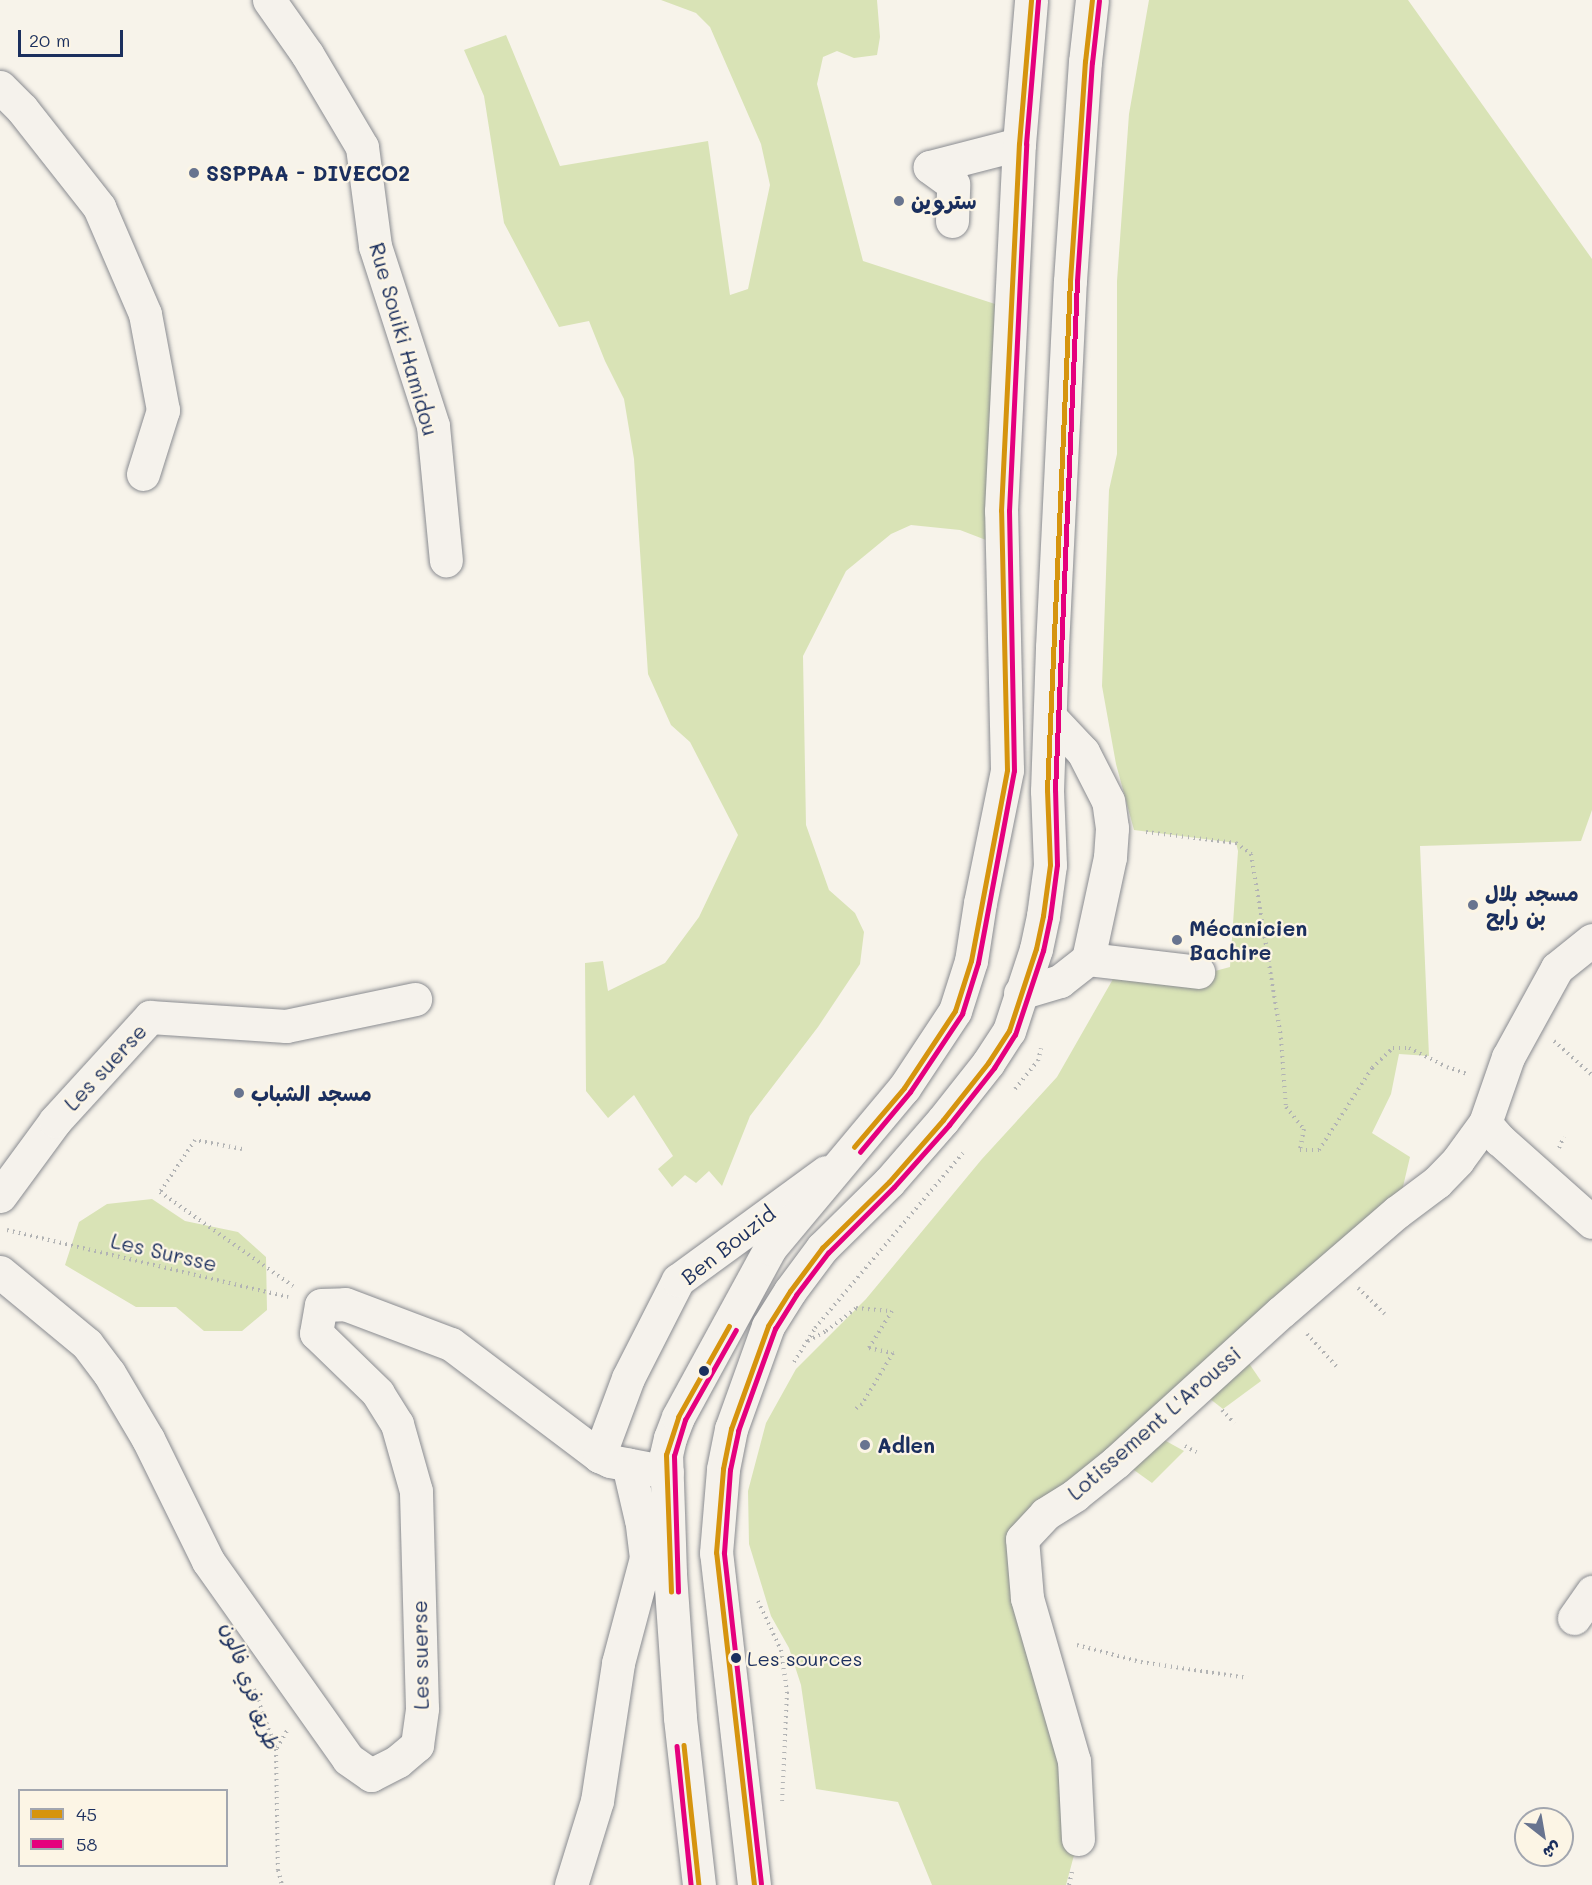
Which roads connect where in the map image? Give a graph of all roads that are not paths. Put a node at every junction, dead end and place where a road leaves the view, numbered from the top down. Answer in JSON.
{"nodes":[{"id":1,"x":269,"y":0,"type":"edge"},
{"id":2,"x":1031,"y":0,"type":"edge"},
{"id":3,"x":1092,"y":0,"type":"edge"},
{"id":4,"x":0,"y":87,"type":"edge"},
{"id":5,"x":1019,"y":144,"type":"junction"},
{"id":6,"x":952,"y":221,"type":"dead end"},
{"id":7,"x":143,"y":474,"type":"dead end"},
{"id":8,"x":446,"y":560,"type":"dead end"},
{"id":9,"x":1051,"y":718,"type":"junction"},
{"id":10,"x":1592,"y":940,"type":"edge"},
{"id":11,"x":1088,"y":959,"type":"junction"},
{"id":12,"x":1197,"y":972,"type":"dead end"},
{"id":13,"x":1020,"y":993,"type":"junction"},
{"id":14,"x":415,"y":999,"type":"dead end"},
{"id":15,"x":1485,"y":1123,"type":"junction"},
{"id":16,"x":844,"y":1158,"type":"junction"},
{"id":17,"x":0,"y":1196,"type":"edge"},
{"id":18,"x":1592,"y":1222,"type":"edge"},
{"id":19,"x":0,"y":1272,"type":"edge"},
{"id":20,"x":613,"y":1460,"type":"junction"},
{"id":21,"x":667,"y":1472,"type":"junction"},
{"id":22,"x":1078,"y":1839,"type":"dead end"},
{"id":23,"x":571,"y":1885,"type":"edge"},
{"id":24,"x":699,"y":1885,"type":"edge"},
{"id":25,"x":754,"y":1885,"type":"edge"}],
"edges":[{"from":1,"to":8,"type":"main road","name":"Rue Souiki Hamidou"},
{"from":2,"to":5,"type":"main road"},
{"from":3,"to":9,"type":"main road"},
{"from":4,"to":7,"type":"main road"},
{"from":5,"to":6,"type":"main road"},
{"from":5,"to":16,"type":"main road"},
{"from":9,"to":11,"type":"main road"},
{"from":9,"to":13,"type":"main road"},
{"from":10,"to":15,"type":"main road","name":"Lotissement L'Aroussi"},
{"from":11,"to":12,"type":"main road"},
{"from":11,"to":13,"type":"main road"},
{"from":13,"to":25,"type":"main road"},
{"from":14,"to":17,"type":"main road","name":"Les suerse"},
{"from":15,"to":18,"type":"main road"},
{"from":15,"to":22,"type":"main road","name":"Lotissement L'Aroussi"},
{"from":16,"to":20,"type":"main road","name":"Ben Bouzid"},
{"from":16,"to":21,"type":"main road"},
{"from":19,"to":20,"type":"main road","name":"Les suerse"},
{"from":20,"to":21,"type":"main road"},
{"from":20,"to":23,"type":"main road"},
{"from":21,"to":24,"type":"main road"}]}
